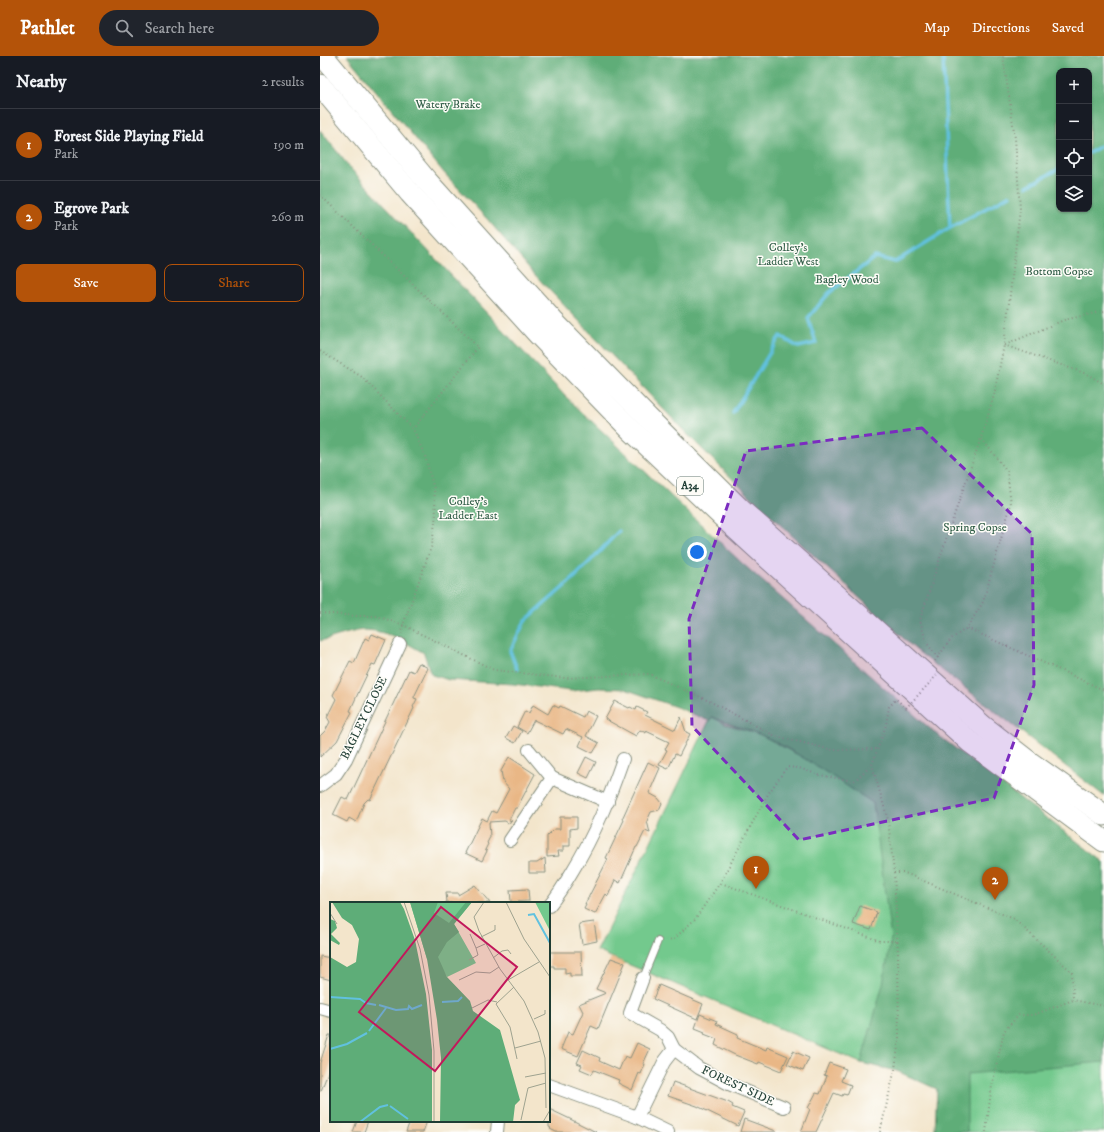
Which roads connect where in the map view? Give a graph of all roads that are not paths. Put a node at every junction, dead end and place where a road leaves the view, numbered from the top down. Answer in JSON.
{"nodes":[{"id":1,"x":324,"y":56,"type":"edge"},
{"id":2,"x":320,"y":85,"type":"edge"},
{"id":3,"x":400,"y":644,"type":"road end"},
{"id":4,"x":529,"y":750,"type":"dead end"},
{"id":5,"x":623,"y":760,"type":"dead end"},
{"id":6,"x":552,"y":778,"type":"junction"},
{"id":7,"x":320,"y":786,"type":"edge"},
{"id":8,"x":608,"y":802,"type":"junction"},
{"id":9,"x":1104,"y":815,"type":"edge"},
{"id":10,"x":510,"y":840,"type":"dead end"},
{"id":11,"x":1104,"y":841,"type":"edge"},
{"id":12,"x":550,"y":905,"type":"edge"},
{"id":13,"x":658,"y":941,"type":"road end"},
{"id":14,"x":643,"y":978,"type":"joint"},
{"id":15,"x":320,"y":1008,"type":"edge"},
{"id":16,"x":330,"y":1011,"type":"edge"},
{"id":17,"x":674,"y":1049,"type":"junction"},
{"id":18,"x":550,"y":1085,"type":"edge"},
{"id":19,"x":784,"y":1107,"type":"dead end"},
{"id":20,"x":637,"y":1117,"type":"junction"},
{"id":21,"x":498,"y":1122,"type":"edge"},
{"id":22,"x":497,"y":1132,"type":"edge"},
{"id":23,"x":668,"y":1132,"type":"edge"}],
"edges":[{"from":1,"to":9,"type":"highway","number":"A34"},
{"from":2,"to":11,"type":"highway","number":"A34"},
{"from":3,"to":7,"type":"street","name":"BAGLEY CLOSE"},
{"from":4,"to":6,"type":"street"},
{"from":5,"to":8,"type":"street"},
{"from":6,"to":8,"type":"street"},
{"from":6,"to":10,"type":"street"},
{"from":8,"to":12,"type":"street"},
{"from":13,"to":14,"type":"lane"},
{"from":14,"to":17,"type":"street","name":"FOREST SIDE"},
{"from":15,"to":16,"type":"street"},
{"from":17,"to":19,"type":"street","name":"FOREST SIDE"},
{"from":17,"to":20,"type":"street"},
{"from":18,"to":20,"type":"street"},
{"from":20,"to":23,"type":"street"},
{"from":21,"to":22,"type":"street"}]}
